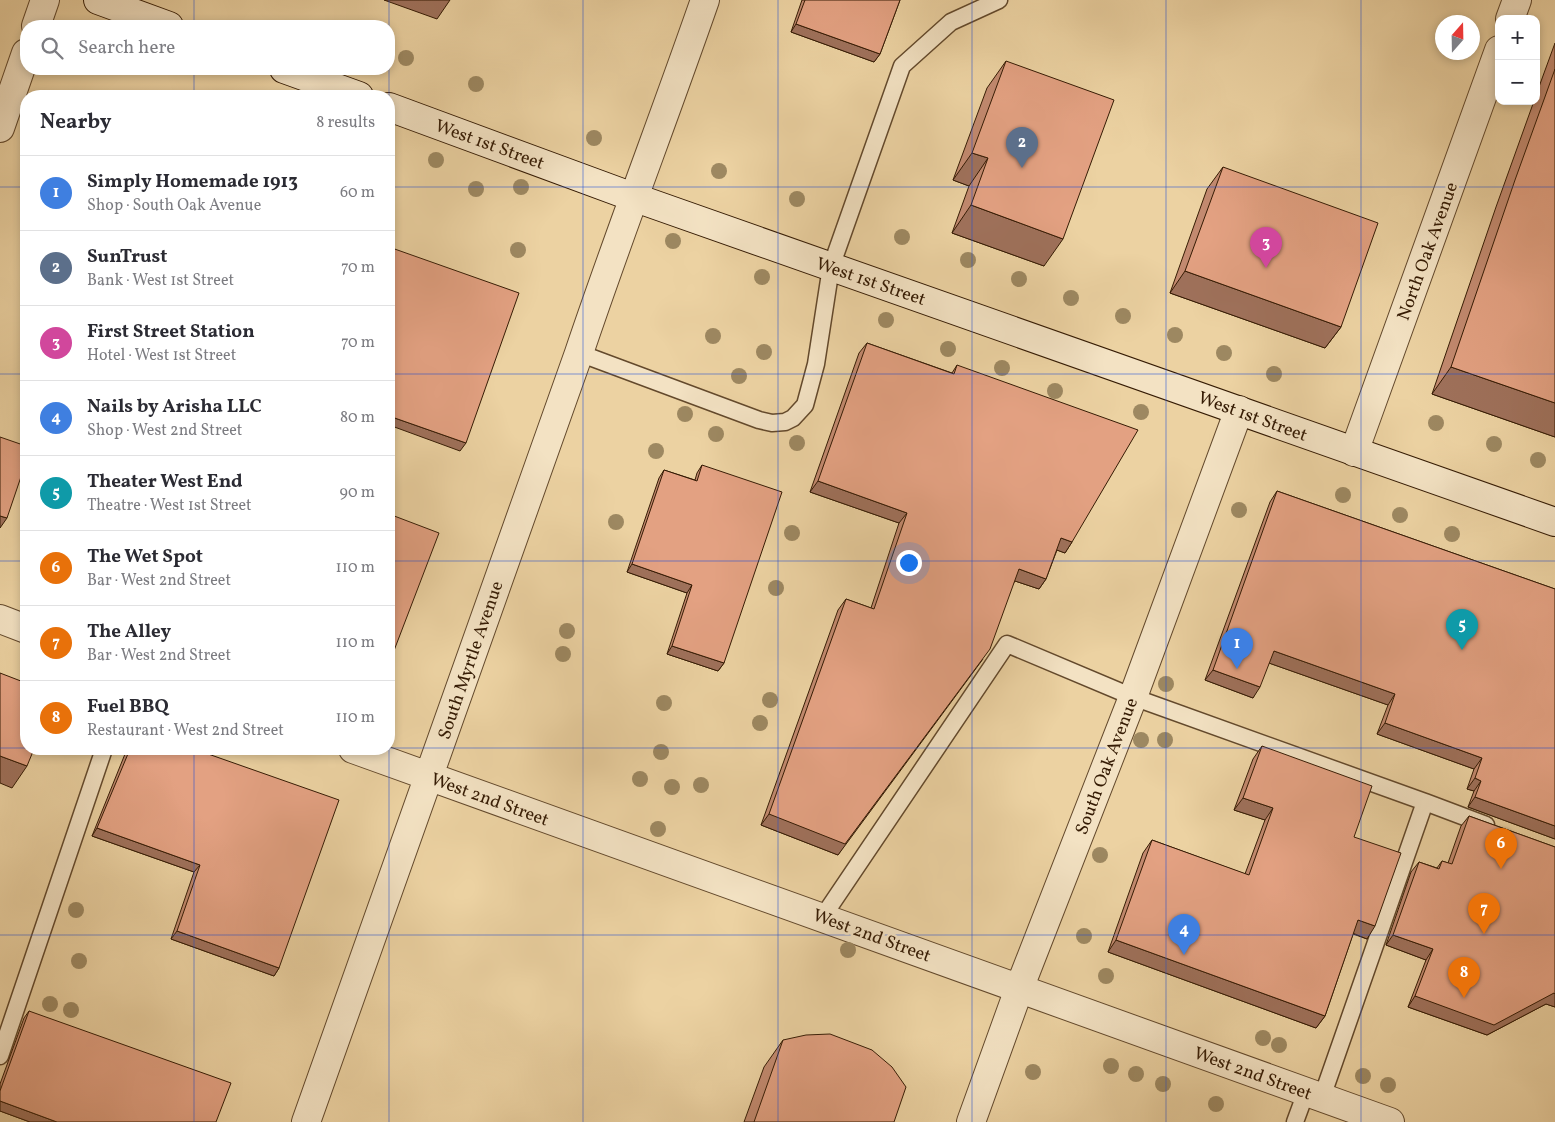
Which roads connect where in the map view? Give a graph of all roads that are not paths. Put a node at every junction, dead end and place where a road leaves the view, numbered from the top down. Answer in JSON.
{"nodes":[{"id":1,"x":45,"y":0,"type":"edge"},
{"id":2,"x":98,"y":0,"type":"edge"},
{"id":3,"x":705,"y":0,"type":"edge"},
{"id":4,"x":999,"y":0,"type":"edge"},
{"id":5,"x":1517,"y":0,"type":"edge"},
{"id":6,"x":1511,"y":15,"type":"edge"},
{"id":7,"x":38,"y":20,"type":"edge"},
{"id":8,"x":153,"y":20,"type":"edge"},
{"id":9,"x":1495,"y":60,"type":"edge"},
{"id":10,"x":20,"y":70,"type":"edge"},
{"id":11,"x":301,"y":75,"type":"edge"},
{"id":12,"x":342,"y":90,"type":"edge"},
{"id":13,"x":395,"y":109,"type":"edge"},
{"id":14,"x":0,"y":128,"type":"edge"},
{"id":15,"x":633,"y":197,"type":"junction"},
{"id":16,"x":830,"y":267,"type":"junction"},
{"id":17,"x":579,"y":353,"type":"junction"},
{"id":18,"x":1239,"y":410,"type":"junction"},
{"id":19,"x":1354,"y":452,"type":"junction"},
{"id":20,"x":1555,"y":522,"type":"edge"},
{"id":21,"x":0,"y":619,"type":"edge"},
{"id":22,"x":20,"y":627,"type":"edge"},
{"id":23,"x":1133,"y":697,"type":"junction"},
{"id":24,"x":102,"y":755,"type":"edge"},
{"id":25,"x":369,"y":755,"type":"edge"},
{"id":26,"x":429,"y":777,"type":"junction"},
{"id":27,"x":1425,"y":802,"type":"junction"},
{"id":28,"x":1499,"y":829,"type":"edge"},
{"id":29,"x":822,"y":918,"type":"junction"},
{"id":30,"x":1019,"y":989,"type":"junction"},
{"id":31,"x":0,"y":1056,"type":"edge"},
{"id":32,"x":1314,"y":1094,"type":"junction"},
{"id":33,"x":306,"y":1122,"type":"edge"},
{"id":34,"x":971,"y":1122,"type":"edge"},
{"id":35,"x":1295,"y":1122,"type":"edge"},
{"id":36,"x":1390,"y":1122,"type":"edge"}],
"edges":[{"from":1,"to":7,"type":"street"},
{"from":2,"to":8,"type":"street"},
{"from":3,"to":15,"type":"street","name":"South Myrtle Avenue"},
{"from":4,"to":16,"type":"lane"},
{"from":5,"to":6,"type":"street"},
{"from":9,"to":19,"type":"street","name":"North Oak Avenue"},
{"from":10,"to":14,"type":"street"},
{"from":11,"to":12,"type":"street"},
{"from":13,"to":15,"type":"street","name":"West 1st Street"},
{"from":15,"to":16,"type":"street","name":"West 1st Street"},
{"from":15,"to":17,"type":"street","name":"South Myrtle Avenue"},
{"from":16,"to":17,"type":"lane"},
{"from":16,"to":18,"type":"street","name":"West 1st Street"},
{"from":17,"to":26,"type":"street","name":"South Myrtle Avenue"},
{"from":18,"to":19,"type":"street","name":"West 1st Street"},
{"from":18,"to":23,"type":"street","name":"South Oak Avenue"},
{"from":19,"to":20,"type":"street","name":"West 1st Street"},
{"from":21,"to":22,"type":"street"},
{"from":23,"to":27,"type":"lane"},
{"from":23,"to":29,"type":"lane"},
{"from":23,"to":30,"type":"street","name":"South Oak Avenue"},
{"from":24,"to":31,"type":"lane"},
{"from":25,"to":26,"type":"street","name":"West 2nd Street"},
{"from":26,"to":29,"type":"street","name":"West 2nd Street"},
{"from":26,"to":33,"type":"street","name":"South Myrtle Avenue"},
{"from":27,"to":28,"type":"lane"},
{"from":27,"to":32,"type":"lane"},
{"from":29,"to":30,"type":"street","name":"West 2nd Street"},
{"from":30,"to":32,"type":"street","name":"West 2nd Street"},
{"from":30,"to":34,"type":"street","name":"South Oak Avenue"},
{"from":32,"to":35,"type":"lane"},
{"from":32,"to":36,"type":"street","name":"West 2nd Street"}]}
